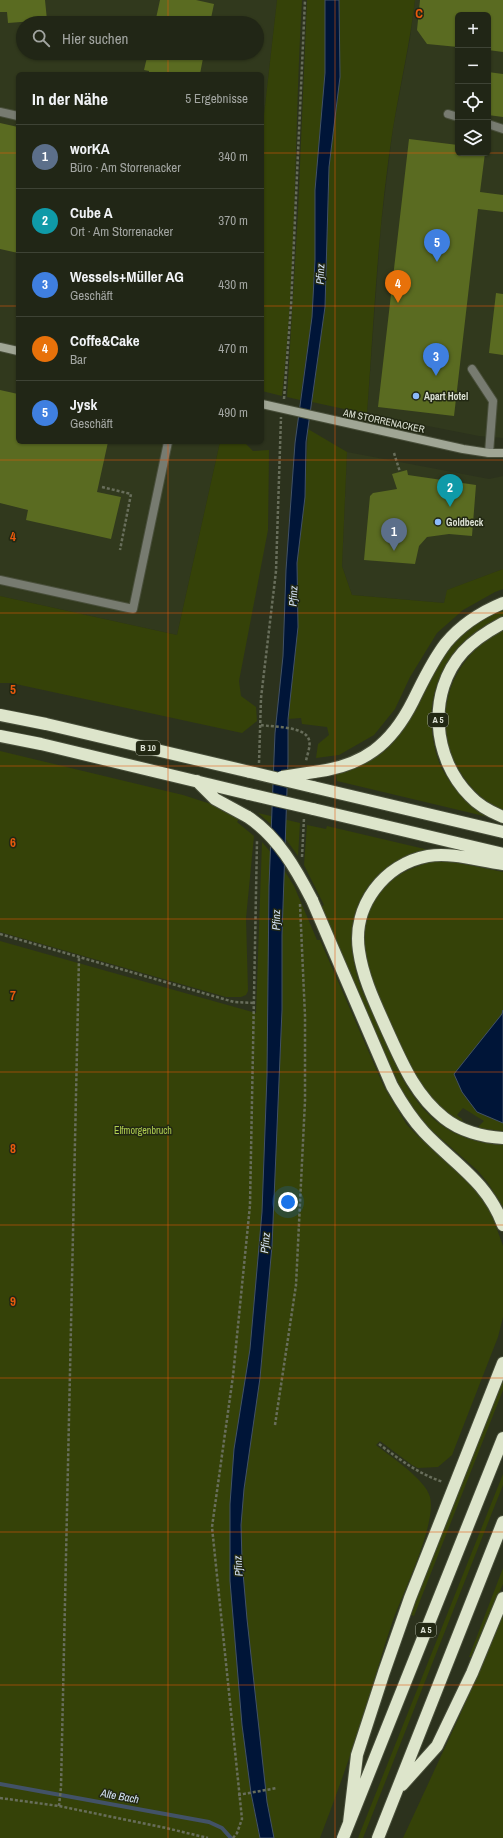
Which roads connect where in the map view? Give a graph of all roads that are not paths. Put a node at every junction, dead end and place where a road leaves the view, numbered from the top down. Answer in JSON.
{"nodes":[{"id":1,"x":0,"y":112,"type":"edge"},
{"id":2,"x":448,"y":114,"type":"dead end"},
{"id":3,"x":455,"y":115,"type":"edge"},
{"id":4,"x":16,"y":116,"type":"edge"},
{"id":5,"x":491,"y":125,"type":"edge"},
{"id":6,"x":503,"y":129,"type":"edge"},
{"id":7,"x":0,"y":347,"type":"edge"},
{"id":8,"x":16,"y":351,"type":"edge"},
{"id":9,"x":472,"y":369,"type":"dead end"},
{"id":10,"x":264,"y":404,"type":"edge"},
{"id":11,"x":168,"y":444,"type":"edge"},
{"id":12,"x":489,"y":452,"type":"junction"},
{"id":13,"x":503,"y":452,"type":"edge"},
{"id":14,"x":0,"y":580,"type":"edge"},
{"id":15,"x":503,"y":603,"type":"edge"},
{"id":16,"x":503,"y":623,"type":"edge"},
{"id":17,"x":0,"y":715,"type":"edge"},
{"id":18,"x":0,"y":736,"type":"edge"},
{"id":19,"x":275,"y":778,"type":"junction"},
{"id":20,"x":196,"y":781,"type":"junction"},
{"id":21,"x":503,"y":817,"type":"edge"},
{"id":22,"x":503,"y":832,"type":"edge"},
{"id":23,"x":503,"y":854,"type":"edge"},
{"id":24,"x":503,"y":864,"type":"edge"},
{"id":25,"x":503,"y":1138,"type":"edge"},
{"id":26,"x":503,"y":1225,"type":"edge"},
{"id":27,"x":503,"y":1363,"type":"edge"},
{"id":28,"x":503,"y":1438,"type":"edge"},
{"id":29,"x":503,"y":1522,"type":"edge"},
{"id":30,"x":503,"y":1598,"type":"edge"},
{"id":31,"x":397,"y":1791,"type":"junction"},
{"id":32,"x":349,"y":1823,"type":"junction"},
{"id":33,"x":343,"y":1838,"type":"edge"},
{"id":34,"x":378,"y":1838,"type":"edge"}],
"edges":[{"from":1,"to":4,"type":"lane"},
{"from":2,"to":3,"type":"lane"},
{"from":5,"to":6,"type":"lane"},
{"from":7,"to":8,"type":"street"},
{"from":9,"to":12,"type":"lane"},
{"from":10,"to":12,"type":"street","name":"AM STORRENACKER"},
{"from":11,"to":14,"type":"lane"},
{"from":12,"to":13,"type":"street","name":"AM STORRENACKER"},
{"from":15,"to":19,"type":"highway","bridge":true},
{"from":16,"to":21,"type":"highway","number":"A 5"},
{"from":17,"to":19,"type":"highway","number":"B 10","bridge":true},
{"from":18,"to":20,"type":"highway","number":"B 10"},
{"from":19,"to":22,"type":"highway","number":"B 10","bridge":true},
{"from":20,"to":23,"type":"highway","number":"B 10","bridge":true},
{"from":20,"to":26,"type":"highway","bridge":true},
{"from":24,"to":25,"type":"highway"},
{"from":27,"to":32,"type":"highway"},
{"from":28,"to":32,"type":"highway","number":"A 5"},
{"from":29,"to":31,"type":"highway"},
{"from":30,"to":31,"type":"highway"},
{"from":31,"to":34,"type":"highway"},
{"from":32,"to":33,"type":"highway","number":"A 5"}]}
